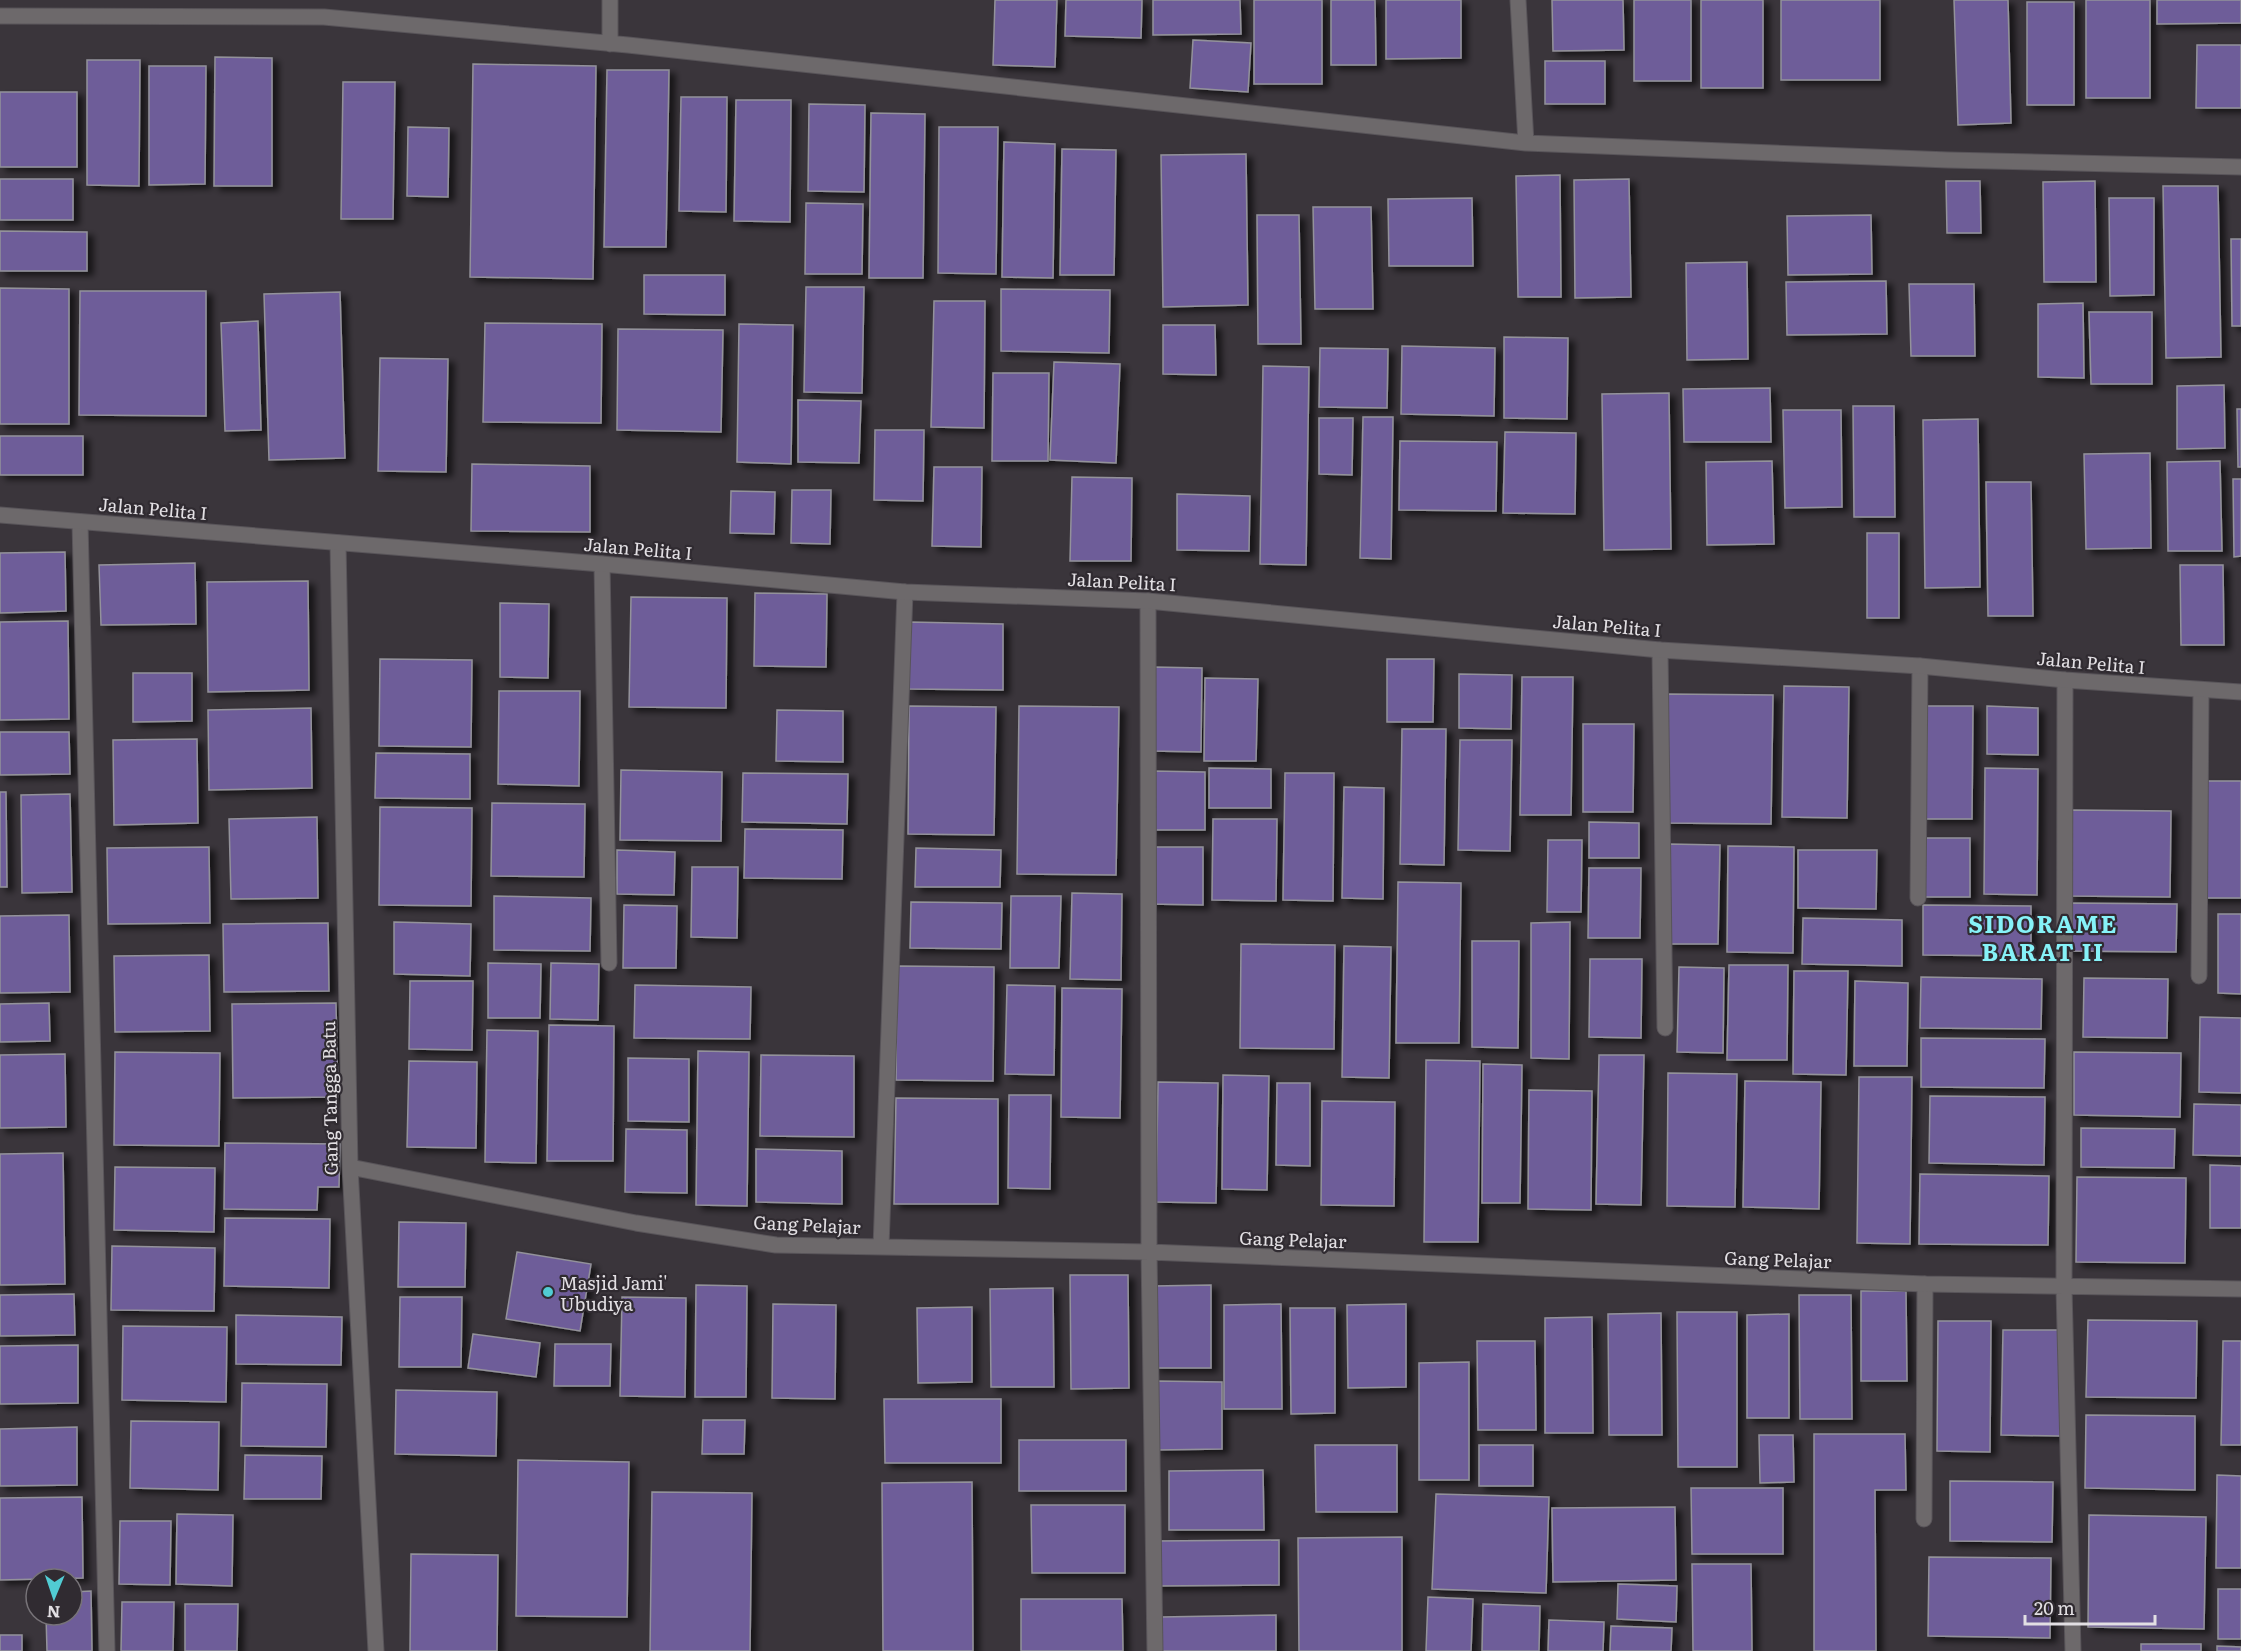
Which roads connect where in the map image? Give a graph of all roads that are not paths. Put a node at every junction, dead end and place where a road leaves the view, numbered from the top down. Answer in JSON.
{"nodes":[{"id":1,"x":610,"y":0,"type":"edge"},
{"id":2,"x":1518,"y":0,"type":"edge"},
{"id":3,"x":0,"y":16,"type":"edge"},
{"id":4,"x":610,"y":44,"type":"junction"},
{"id":5,"x":1526,"y":143,"type":"junction"},
{"id":6,"x":2241,"y":167,"type":"edge"},
{"id":7,"x":0,"y":515,"type":"edge"},
{"id":8,"x":80,"y":522,"type":"junction"},
{"id":9,"x":338,"y":543,"type":"junction"},
{"id":10,"x":602,"y":564,"type":"junction"},
{"id":11,"x":905,"y":592,"type":"junction"},
{"id":12,"x":1148,"y":601,"type":"junction"},
{"id":13,"x":1660,"y":650,"type":"junction"},
{"id":14,"x":1920,"y":666,"type":"junction"},
{"id":15,"x":2065,"y":680,"type":"junction"},
{"id":16,"x":2201,"y":690,"type":"junction"},
{"id":17,"x":2241,"y":692,"type":"edge"},
{"id":18,"x":1918,"y":898,"type":"dead end"},
{"id":19,"x":609,"y":963,"type":"dead end"},
{"id":20,"x":2199,"y":976,"type":"dead end"},
{"id":21,"x":1665,"y":1028,"type":"dead end"},
{"id":22,"x":350,"y":1167,"type":"junction"},
{"id":23,"x":881,"y":1247,"type":"junction"},
{"id":24,"x":1149,"y":1252,"type":"junction"},
{"id":25,"x":1925,"y":1284,"type":"junction"},
{"id":26,"x":2064,"y":1288,"type":"junction"},
{"id":27,"x":2241,"y":1289,"type":"edge"},
{"id":28,"x":1923,"y":1518,"type":"dead end"},
{"id":29,"x":107,"y":1651,"type":"edge"},
{"id":30,"x":376,"y":1651,"type":"edge"},
{"id":31,"x":1155,"y":1651,"type":"edge"},
{"id":32,"x":2073,"y":1651,"type":"edge"}],
"edges":[{"from":1,"to":4,"type":"street"},
{"from":2,"to":5,"type":"street"},
{"from":3,"to":4,"type":"street"},
{"from":4,"to":5,"type":"street"},
{"from":5,"to":6,"type":"street"},
{"from":7,"to":8,"type":"street","name":"Jalan Pelita I"},
{"from":8,"to":9,"type":"street","name":"Jalan Pelita I"},
{"from":8,"to":29,"type":"street"},
{"from":9,"to":10,"type":"street","name":"Jalan Pelita I"},
{"from":9,"to":22,"type":"street","name":"Gang Tangga Batu"},
{"from":10,"to":11,"type":"street","name":"Jalan Pelita I"},
{"from":10,"to":19,"type":"street"},
{"from":11,"to":12,"type":"street","name":"Jalan Pelita I"},
{"from":11,"to":23,"type":"street"},
{"from":12,"to":13,"type":"street","name":"Jalan Pelita I"},
{"from":12,"to":24,"type":"street"},
{"from":13,"to":14,"type":"street","name":"Jalan Pelita I"},
{"from":13,"to":21,"type":"street"},
{"from":14,"to":15,"type":"street","name":"Jalan Pelita I"},
{"from":14,"to":18,"type":"street"},
{"from":15,"to":16,"type":"street","name":"Jalan Pelita I"},
{"from":15,"to":26,"type":"street"},
{"from":16,"to":17,"type":"street","name":"Jalan Pelita I"},
{"from":16,"to":20,"type":"street"},
{"from":22,"to":23,"type":"street","name":"Gang Pelajar"},
{"from":22,"to":30,"type":"street","name":"Gang Tangga Batu"},
{"from":23,"to":24,"type":"street","name":"Gang Pelajar"},
{"from":24,"to":25,"type":"street","name":"Gang Pelajar"},
{"from":24,"to":31,"type":"street"},
{"from":25,"to":26,"type":"street","name":"Gang Pelajar"},
{"from":25,"to":28,"type":"street"},
{"from":26,"to":27,"type":"street","name":"Gang Pelajar"},
{"from":26,"to":32,"type":"street"}]}
